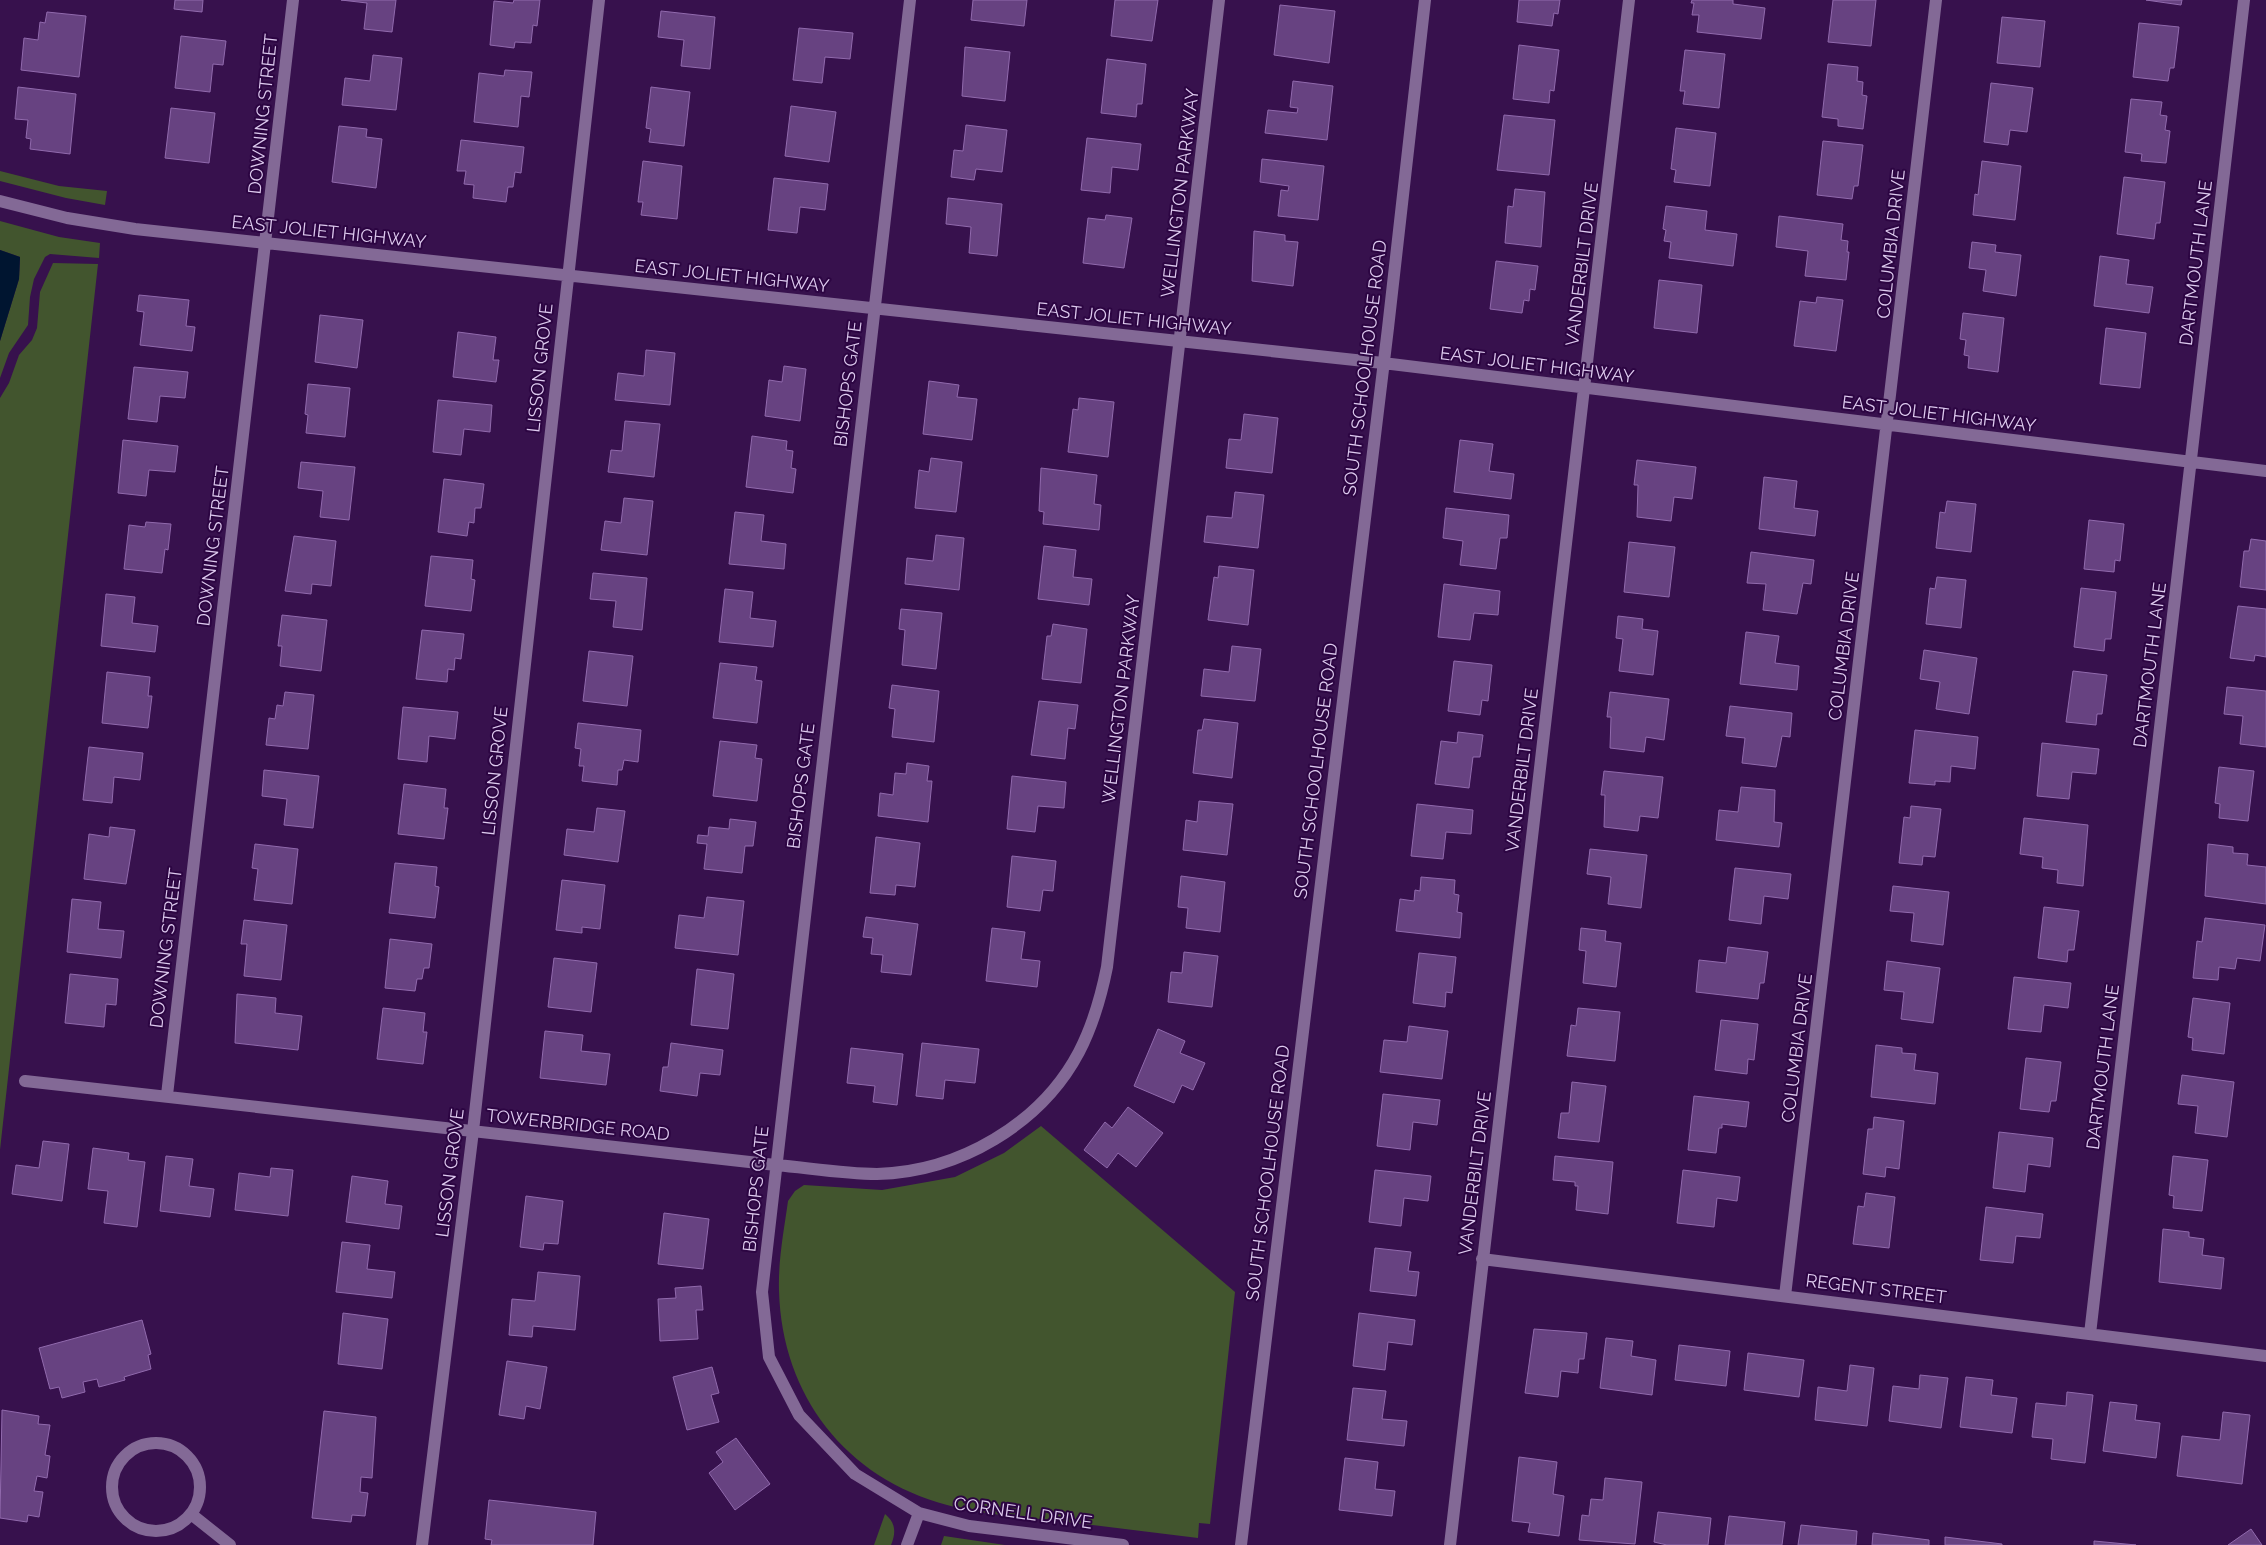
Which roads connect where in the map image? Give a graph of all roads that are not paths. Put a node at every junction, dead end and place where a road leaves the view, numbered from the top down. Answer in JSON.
{"nodes":[{"id":1,"x":293,"y":0,"type":"edge"},
{"id":2,"x":599,"y":0,"type":"edge"},
{"id":3,"x":910,"y":0,"type":"edge"},
{"id":4,"x":1219,"y":0,"type":"edge"},
{"id":5,"x":1425,"y":0,"type":"edge"},
{"id":6,"x":1630,"y":0,"type":"edge"},
{"id":7,"x":1936,"y":0,"type":"edge"},
{"id":8,"x":2244,"y":0,"type":"edge"},
{"id":9,"x":0,"y":201,"type":"edge"},
{"id":10,"x":266,"y":244,"type":"junction"},
{"id":11,"x":568,"y":275,"type":"junction"},
{"id":12,"x":874,"y":309,"type":"junction"},
{"id":13,"x":1180,"y":342,"type":"junction"},
{"id":14,"x":1383,"y":364,"type":"junction"},
{"id":15,"x":1584,"y":388,"type":"junction"},
{"id":16,"x":1888,"y":426,"type":"junction"},
{"id":17,"x":2191,"y":462,"type":"junction"},
{"id":18,"x":2266,"y":471,"type":"edge"},
{"id":19,"x":25,"y":1081,"type":"dead end"},
{"id":20,"x":167,"y":1095,"type":"junction"},
{"id":21,"x":473,"y":1130,"type":"junction"},
{"id":22,"x":776,"y":1165,"type":"junction"},
{"id":23,"x":1482,"y":1260,"type":"junction"},
{"id":24,"x":1785,"y":1296,"type":"junction"},
{"id":25,"x":2090,"y":1334,"type":"junction"},
{"id":26,"x":2266,"y":1356,"type":"edge"},
{"id":27,"x":919,"y":1513,"type":"junction"},
{"id":28,"x":191,"y":1514,"type":"junction"},
{"id":29,"x":230,"y":1545,"type":"edge"},
{"id":30,"x":422,"y":1545,"type":"edge"},
{"id":31,"x":906,"y":1545,"type":"edge"},
{"id":32,"x":1123,"y":1545,"type":"edge"},
{"id":33,"x":1241,"y":1545,"type":"edge"},
{"id":34,"x":1450,"y":1545,"type":"edge"}],
"edges":[{"from":1,"to":10,"type":"street","name":"DOWNING STREET"},
{"from":2,"to":11,"type":"street","name":"LISSON GROVE"},
{"from":3,"to":12,"type":"street","name":"BISHOPS GATE"},
{"from":4,"to":13,"type":"street","name":"WELLINGTON PARKWAY"},
{"from":5,"to":14,"type":"street","name":"SOUTH SCHOOLHOUSE ROAD"},
{"from":6,"to":15,"type":"street","name":"VANDERBILT DRIVE"},
{"from":7,"to":16,"type":"street","name":"COLUMBIA DRIVE"},
{"from":8,"to":17,"type":"street","name":"DARTMOUTH LANE"},
{"from":9,"to":10,"type":"street","name":"EAST JOLIET HIGHWAY"},
{"from":10,"to":11,"type":"street","name":"EAST JOLIET HIGHWAY"},
{"from":10,"to":20,"type":"street","name":"DOWNING STREET"},
{"from":11,"to":12,"type":"street","name":"EAST JOLIET HIGHWAY"},
{"from":11,"to":21,"type":"street","name":"LISSON GROVE"},
{"from":12,"to":13,"type":"street","name":"EAST JOLIET HIGHWAY"},
{"from":12,"to":22,"type":"street","name":"BISHOPS GATE"},
{"from":13,"to":14,"type":"street","name":"EAST JOLIET HIGHWAY"},
{"from":13,"to":22,"type":"street","name":"WELLINGTON PARKWAY"},
{"from":14,"to":15,"type":"street","name":"EAST JOLIET HIGHWAY"},
{"from":14,"to":33,"type":"street","name":"SOUTH SCHOOLHOUSE ROAD"},
{"from":15,"to":16,"type":"street","name":"EAST JOLIET HIGHWAY"},
{"from":15,"to":23,"type":"street","name":"VANDERBILT DRIVE"},
{"from":16,"to":17,"type":"street","name":"EAST JOLIET HIGHWAY"},
{"from":16,"to":24,"type":"street","name":"COLUMBIA DRIVE"},
{"from":17,"to":18,"type":"street","name":"EAST JOLIET HIGHWAY"},
{"from":17,"to":25,"type":"street","name":"DARTMOUTH LANE"},
{"from":19,"to":20,"type":"street","name":"TOWERBRIDGE ROAD"},
{"from":20,"to":21,"type":"street","name":"TOWERBRIDGE ROAD"},
{"from":21,"to":22,"type":"street","name":"TOWERBRIDGE ROAD"},
{"from":21,"to":30,"type":"street","name":"LISSON GROVE"},
{"from":22,"to":27,"type":"street","name":"BISHOPS GATE"},
{"from":23,"to":24,"type":"street","name":"REGENT STREET"},
{"from":23,"to":34,"type":"street","name":"VANDERBILT DRIVE"},
{"from":24,"to":25,"type":"street","name":"REGENT STREET"},
{"from":25,"to":26,"type":"street","name":"REGENT STREET"},
{"from":27,"to":31,"type":"street"},
{"from":27,"to":32,"type":"street","name":"CORNELL DRIVE"},
{"from":28,"to":28,"type":"street"},
{"from":28,"to":29,"type":"street"}]}
